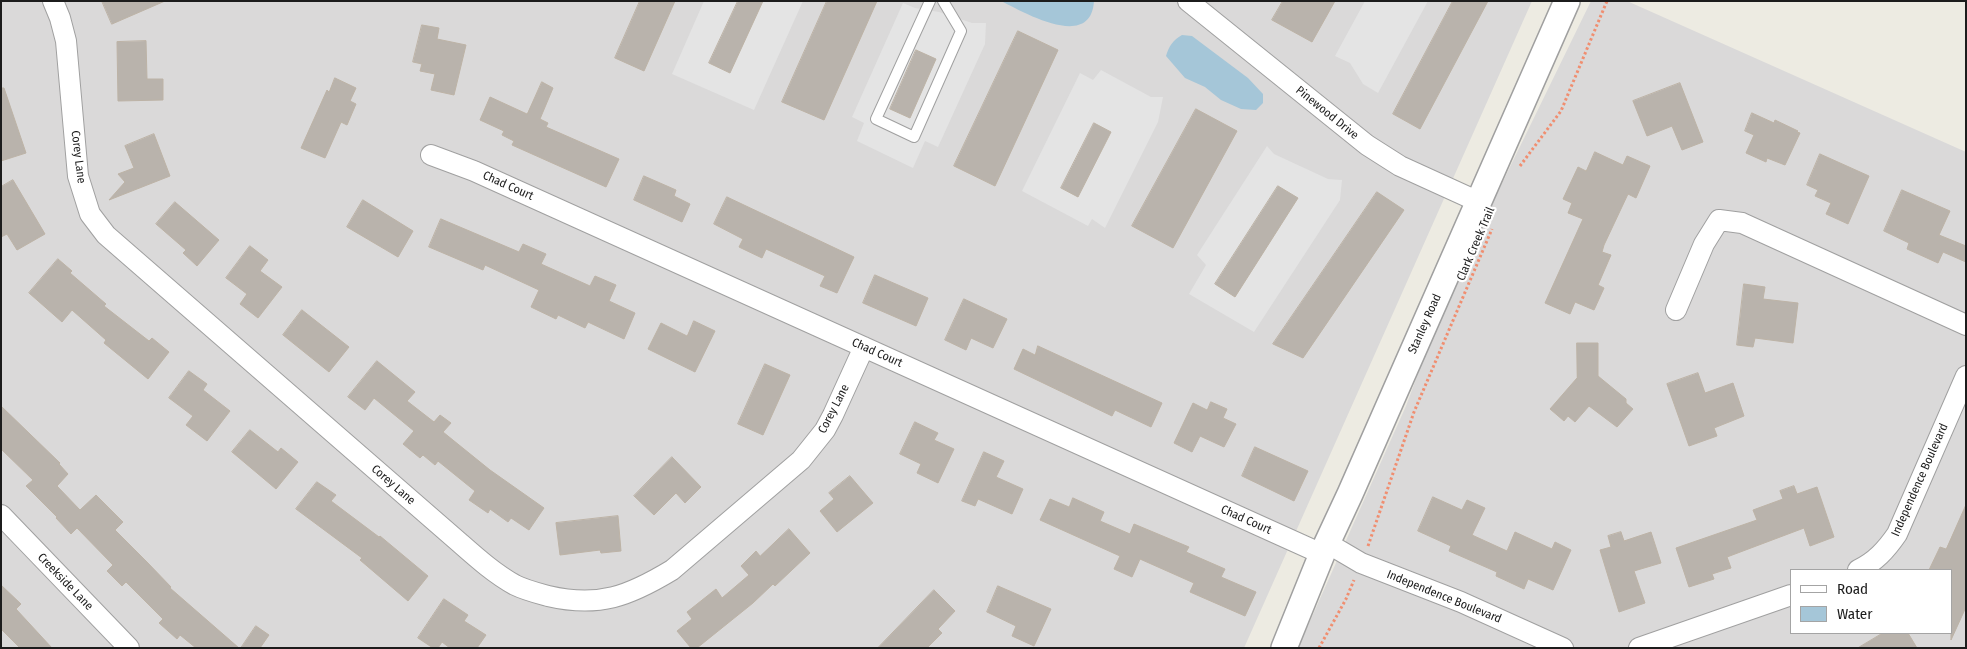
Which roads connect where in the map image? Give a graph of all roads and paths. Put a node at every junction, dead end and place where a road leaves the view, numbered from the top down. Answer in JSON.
{"nodes":[{"id":1,"x":53,"y":1,"type":"edge"},
{"id":2,"x":930,"y":1,"type":"edge"},
{"id":3,"x":943,"y":1,"type":"edge"},
{"id":4,"x":1188,"y":1,"type":"edge"},
{"id":5,"x":1567,"y":1,"type":"edge"},
{"id":6,"x":1607,"y":1,"type":"edge"},
{"id":7,"x":430,"y":155,"type":"dead end"},
{"id":8,"x":1516,"y":174,"type":"dead end"},
{"id":9,"x":1479,"y":202,"type":"junction"},
{"id":10,"x":1493,"y":228,"type":"dead end"},
{"id":11,"x":1676,"y":310,"type":"dead end"},
{"id":12,"x":1966,"y":325,"type":"edge"},
{"id":13,"x":864,"y":347,"type":"junction"},
{"id":14,"x":1966,"y":376,"type":"edge"},
{"id":15,"x":1,"y":516,"type":"edge"},
{"id":16,"x":1374,"y":534,"type":"dead end"},
{"id":17,"x":1324,"y":549,"type":"junction"},
{"id":18,"x":1860,"y":569,"type":"edge"},
{"id":19,"x":1790,"y":595,"type":"edge"},
{"id":20,"x":1346,"y":599,"type":"dead end"},
{"id":21,"x":1531,"y":641,"type":"edge"},
{"id":22,"x":129,"y":648,"type":"edge"},
{"id":23,"x":1284,"y":648,"type":"edge"},
{"id":24,"x":1319,"y":648,"type":"edge"},
{"id":25,"x":1563,"y":648,"type":"edge"},
{"id":26,"x":1639,"y":648,"type":"edge"}],
"edges":[{"from":1,"to":13,"type":"street","name":"Corey Lane"},
{"from":2,"to":3,"type":"lane"},
{"from":4,"to":9,"type":"street","name":"Pinewood Drive"},
{"from":5,"to":9,"type":"street","name":"Stanley Road"},
{"from":6,"to":8,"type":"path"},
{"from":7,"to":13,"type":"street","name":"Chad Court"},
{"from":9,"to":17,"type":"street","name":"Stanley Road"},
{"from":10,"to":16,"type":"path","name":"Clark Creek Trail"},
{"from":11,"to":12,"type":"street"},
{"from":13,"to":17,"type":"street","name":"Chad Court"},
{"from":14,"to":18,"type":"street","name":"Independence Boulevard"},
{"from":15,"to":22,"type":"street","name":"Creekside Lane"},
{"from":17,"to":21,"type":"street","name":"Independence Boulevard"},
{"from":17,"to":23,"type":"street","name":"Stanley Road"},
{"from":19,"to":26,"type":"street"},
{"from":20,"to":24,"type":"path"},
{"from":21,"to":25,"type":"street","name":"Independence Boulevard"}]}
